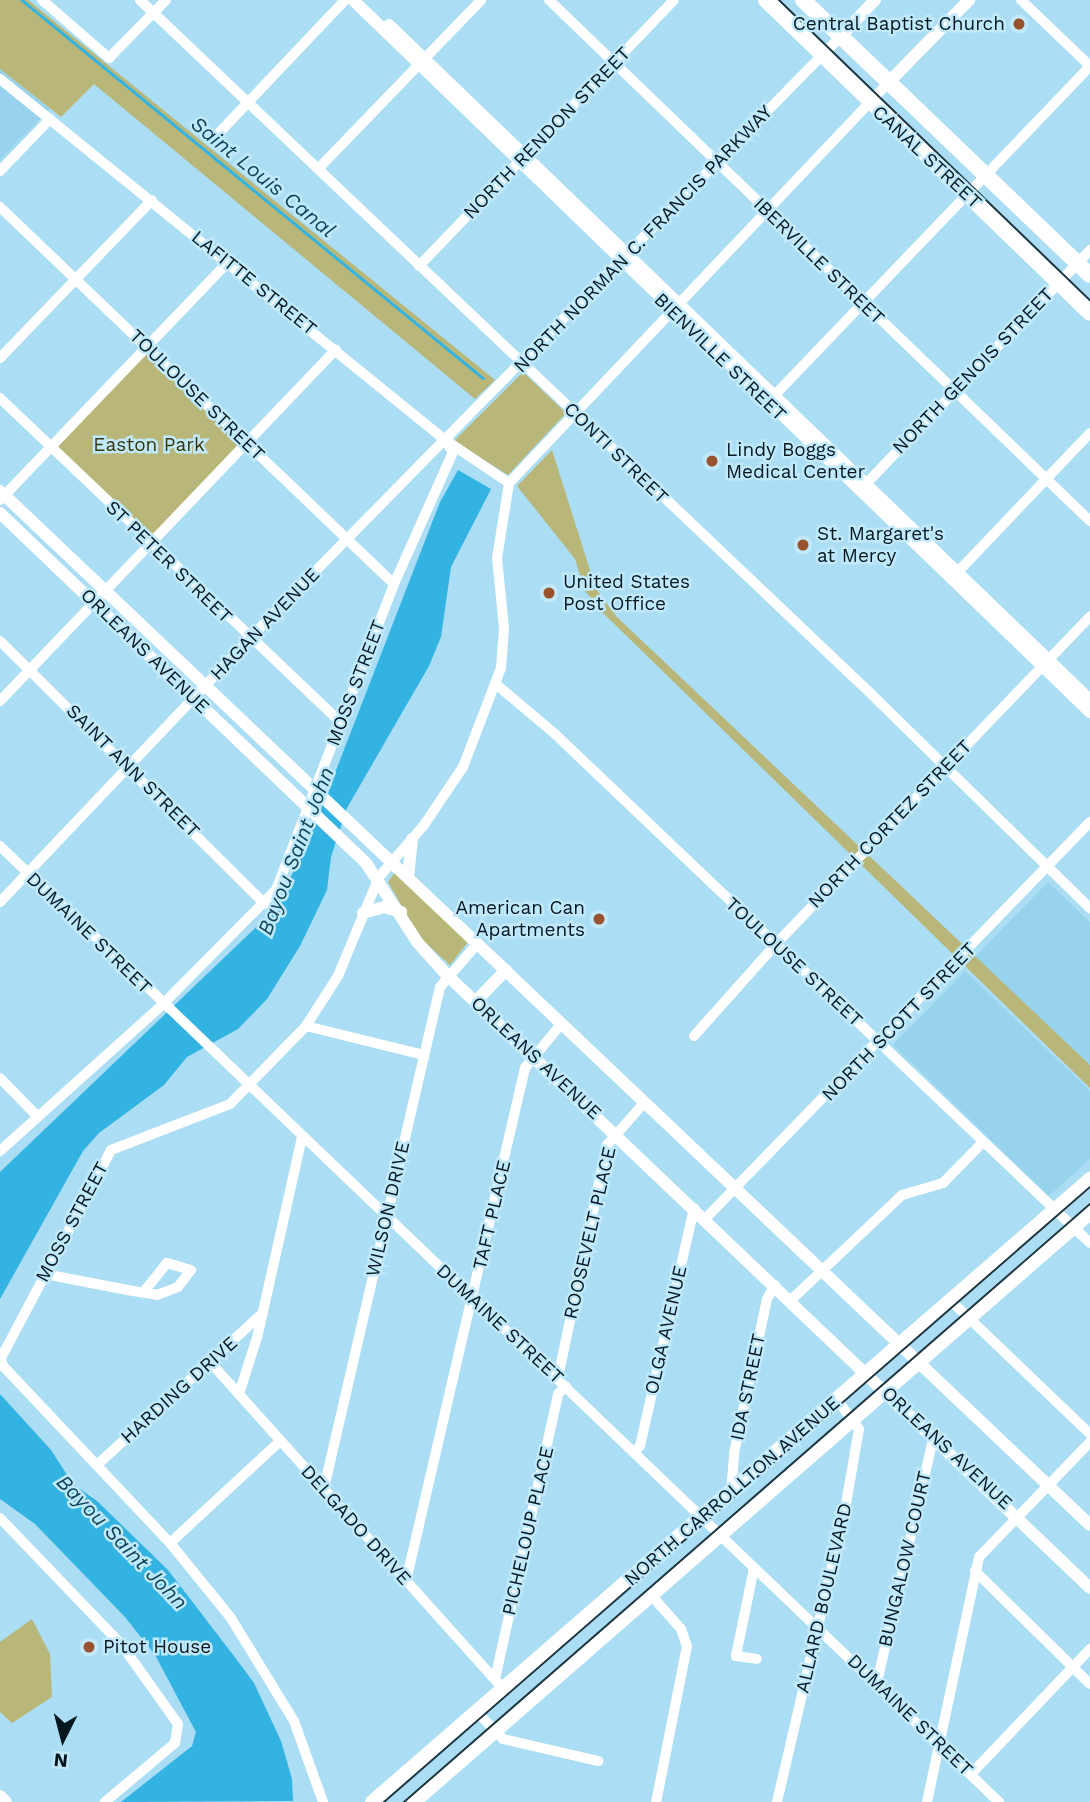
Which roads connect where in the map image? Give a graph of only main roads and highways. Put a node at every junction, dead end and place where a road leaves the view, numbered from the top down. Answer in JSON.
{"nodes":[{"id":1,"x":766,"y":0,"type":"edge"},
{"id":2,"x":803,"y":0,"type":"edge"},
{"id":3,"x":970,"y":160,"type":"junction"},
{"id":4,"x":951,"y":180,"type":"junction"},
{"id":5,"x":1090,"y":275,"type":"edge"},
{"id":6,"x":1090,"y":313,"type":"edge"},
{"id":7,"x":1090,"y":1179,"type":"edge"},
{"id":8,"x":1090,"y":1213,"type":"edge"},
{"id":9,"x":530,"y":1665,"type":"junction"},
{"id":10,"x":549,"y":1684,"type":"junction"},
{"id":11,"x":372,"y":1802,"type":"edge"},
{"id":12,"x":414,"y":1802,"type":"edge"}],
"edges":[{"from":1,"to":4,"type":"main road","name":"CANAL STREET"},
{"from":2,"to":3,"type":"main road","name":"CANAL STREET"},
{"from":3,"to":4,"type":"main road"},
{"from":3,"to":5,"type":"main road","name":"CANAL STREET"},
{"from":4,"to":6,"type":"main road","name":"CANAL STREET"},
{"from":7,"to":9,"type":"main road","name":"NORTH CARROLLTON AVENUE"},
{"from":8,"to":10,"type":"main road","name":"NORTH CARROLLTON AVENUE"},
{"from":9,"to":10,"type":"main road"},
{"from":9,"to":11,"type":"main road","name":"NORTH CARROLLTON AVENUE"},
{"from":10,"to":12,"type":"main road","name":"NORTH CARROLLTON AVENUE"}]}
